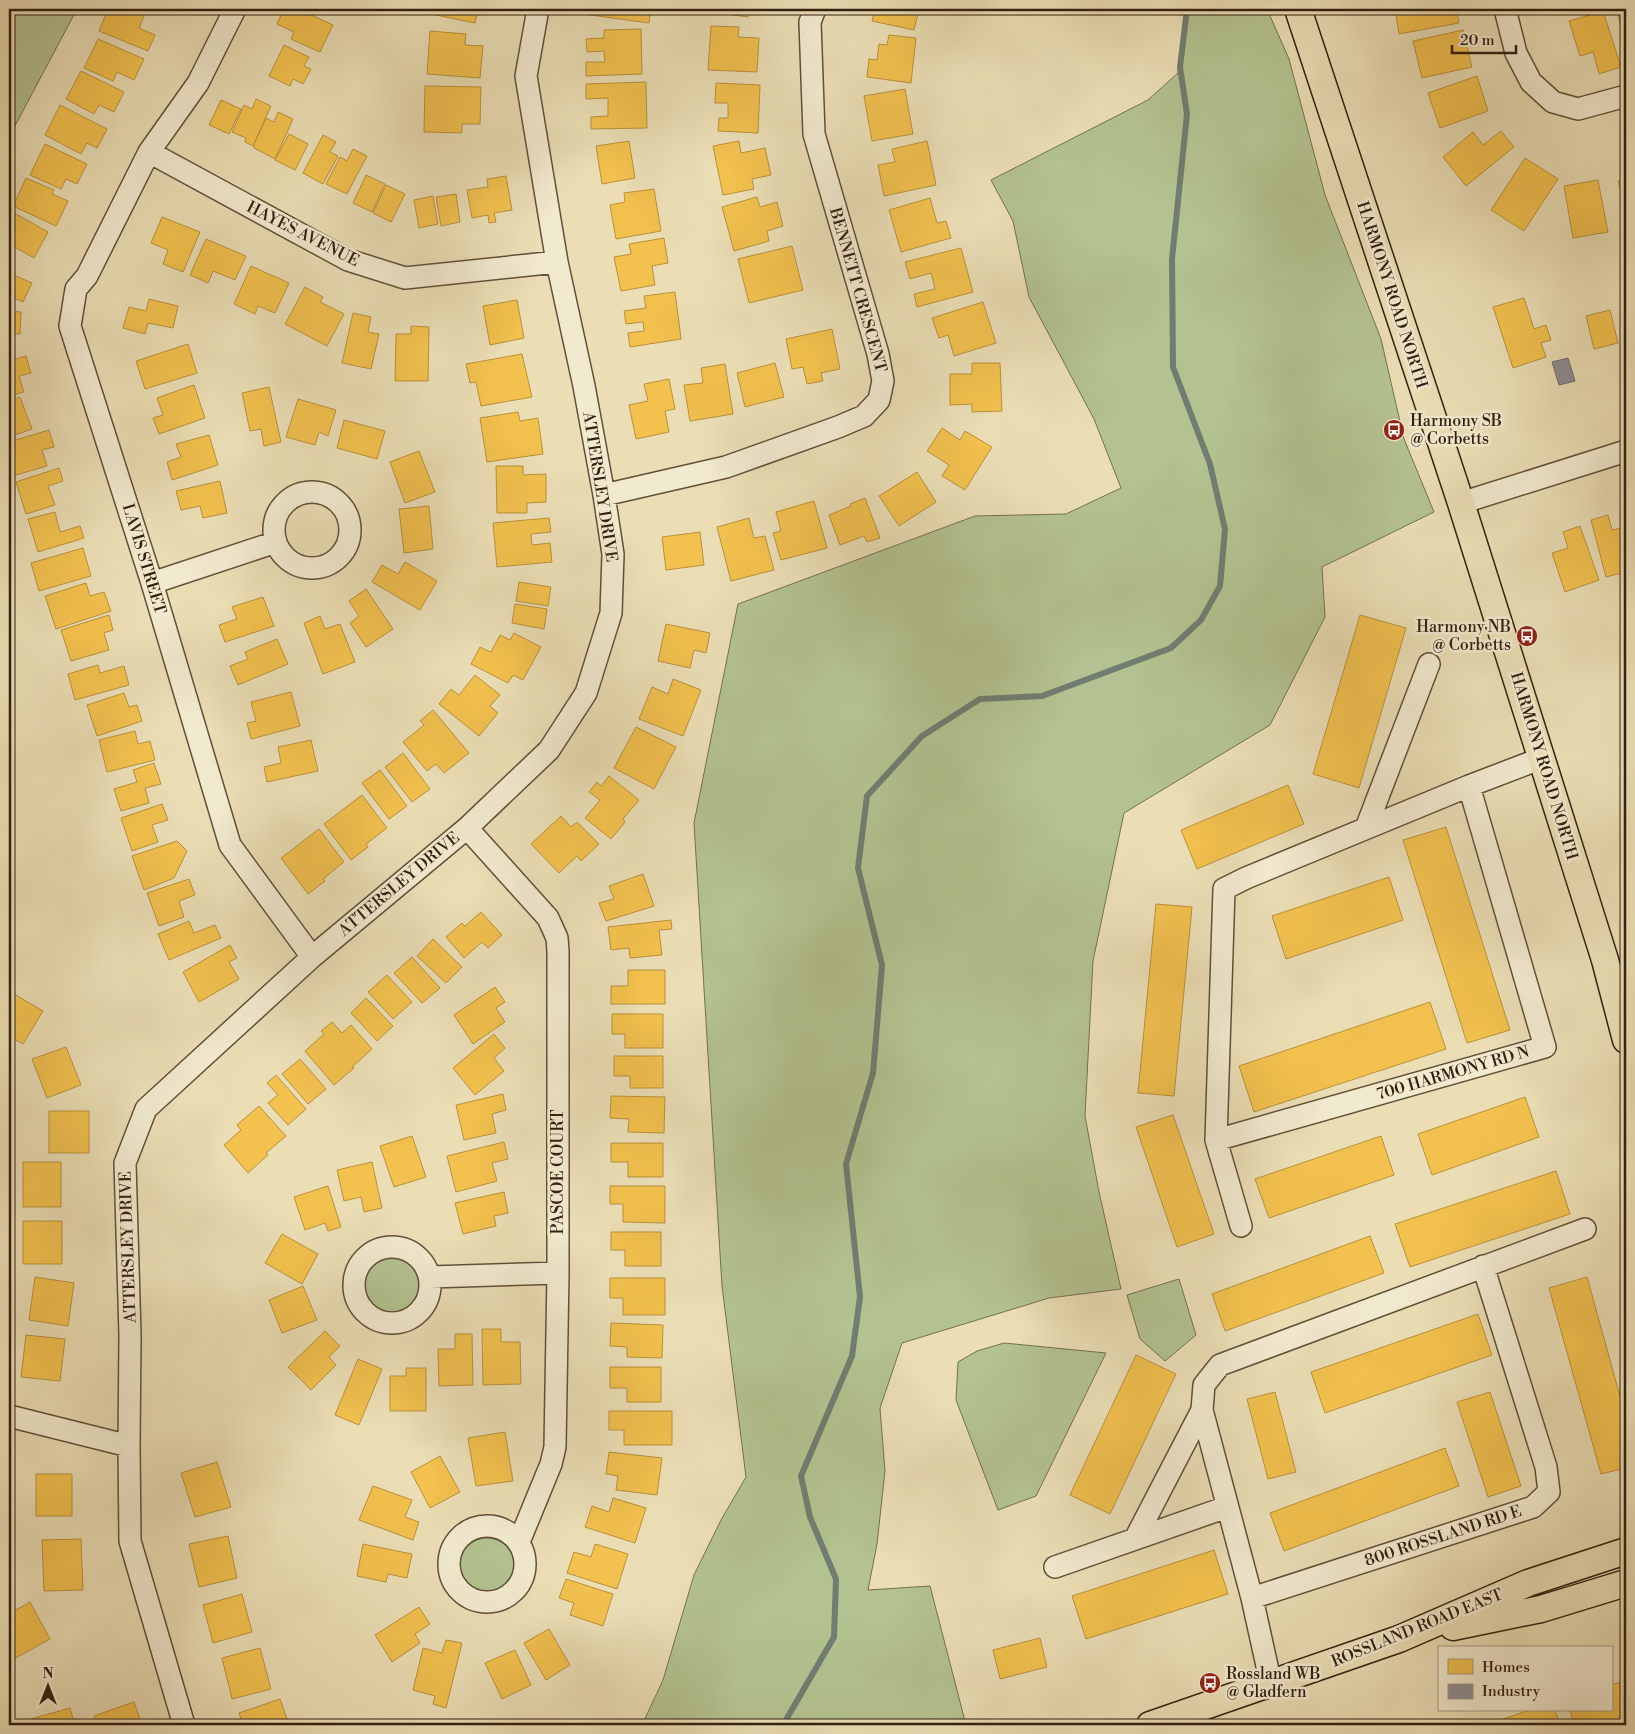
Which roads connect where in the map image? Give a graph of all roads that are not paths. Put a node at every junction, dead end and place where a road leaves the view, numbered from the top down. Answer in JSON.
{"nodes":[{"id":1,"x":235,"y":9,"type":"edge"},
{"id":2,"x":538,"y":9,"type":"edge"},
{"id":3,"x":815,"y":9,"type":"edge"},
{"id":4,"x":1298,"y":9,"type":"edge"},
{"id":5,"x":1505,"y":9,"type":"edge"},
{"id":6,"x":1626,"y":96,"type":"edge"},
{"id":7,"x":149,"y":152,"type":"junction"},
{"id":8,"x":557,"y":262,"type":"junction"},
{"id":9,"x":1626,"y":451,"type":"edge"},
{"id":10,"x":604,"y":495,"type":"junction"},
{"id":11,"x":1461,"y":503,"type":"junction"},
{"id":12,"x":276,"y":542,"type":"dead end"},
{"id":13,"x":152,"y":583,"type":"junction"},
{"id":14,"x":1429,"y":664,"type":"dead end"},
{"id":15,"x":1542,"y":758,"type":"junction"},
{"id":16,"x":1469,"y":786,"type":"junction"},
{"id":17,"x":467,"y":828,"type":"junction"},
{"id":18,"x":1366,"y":828,"type":"junction"},
{"id":19,"x":312,"y":957,"type":"junction"},
{"id":20,"x":1626,"y":1040,"type":"edge"},
{"id":21,"x":1216,"y":1140,"type":"junction"},
{"id":22,"x":1241,"y":1226,"type":"dead end"},
{"id":23,"x":1585,"y":1229,"type":"dead end"},
{"id":24,"x":1483,"y":1266,"type":"junction"},
{"id":25,"x":558,"y":1273,"type":"junction"},
{"id":26,"x":430,"y":1277,"type":"dead end"},
{"id":27,"x":1202,"y":1410,"type":"junction"},
{"id":28,"x":9,"y":1416,"type":"edge"},
{"id":29,"x":128,"y":1446,"type":"junction"},
{"id":30,"x":1227,"y":1506,"type":"junction"},
{"id":31,"x":1134,"y":1539,"type":"junction"},
{"id":32,"x":519,"y":1542,"type":"dead end"},
{"id":33,"x":1626,"y":1551,"type":"edge"},
{"id":34,"x":1055,"y":1567,"type":"dead end"},
{"id":35,"x":1626,"y":1583,"type":"edge"},
{"id":36,"x":1252,"y":1598,"type":"junction"},
{"id":37,"x":1399,"y":1639,"type":"junction"},
{"id":38,"x":1271,"y":1684,"type":"junction"},
{"id":39,"x":184,"y":1725,"type":"edge"},
{"id":40,"x":1150,"y":1725,"type":"edge"}],
"edges":[{"from":1,"to":7,"type":"street","name":"LAVIS STREET"},
{"from":2,"to":8,"type":"street","name":"ATTERSLEY DRIVE"},
{"from":3,"to":10,"type":"street","name":"BENNETT CRESCENT"},
{"from":4,"to":11,"type":"main road","name":"HARMONY ROAD NORTH"},
{"from":5,"to":6,"type":"street"},
{"from":7,"to":8,"type":"street","name":"HAYES AVENUE"},
{"from":7,"to":13,"type":"street","name":"LAVIS STREET"},
{"from":8,"to":10,"type":"street","name":"ATTERSLEY DRIVE"},
{"from":9,"to":11,"type":"street"},
{"from":10,"to":17,"type":"street","name":"ATTERSLEY DRIVE"},
{"from":11,"to":15,"type":"main road","name":"HARMONY ROAD NORTH"},
{"from":12,"to":13,"type":"street"},
{"from":13,"to":19,"type":"street","name":"LAVIS STREET"},
{"from":14,"to":18,"type":"street"},
{"from":15,"to":16,"type":"street"},
{"from":15,"to":20,"type":"main road","name":"HARMONY ROAD NORTH"},
{"from":16,"to":18,"type":"street"},
{"from":16,"to":21,"type":"street","name":"700 HARMONY RD N"},
{"from":17,"to":19,"type":"street","name":"ATTERSLEY DRIVE"},
{"from":17,"to":25,"type":"street","name":"PASCOE COURT"},
{"from":18,"to":21,"type":"street"},
{"from":19,"to":29,"type":"street","name":"ATTERSLEY DRIVE"},
{"from":21,"to":22,"type":"street"},
{"from":23,"to":24,"type":"street"},
{"from":24,"to":27,"type":"street"},
{"from":24,"to":36,"type":"street","name":"800 ROSSLAND RD E"},
{"from":25,"to":26,"type":"street"},
{"from":25,"to":32,"type":"street","name":"PASCOE COURT"},
{"from":27,"to":30,"type":"street"},
{"from":27,"to":31,"type":"street"},
{"from":28,"to":29,"type":"street"},
{"from":29,"to":39,"type":"street","name":"ATTERSLEY DRIVE"},
{"from":30,"to":31,"type":"street"},
{"from":30,"to":36,"type":"street"},
{"from":31,"to":34,"type":"street"},
{"from":33,"to":37,"type":"main road","name":"ROSSLAND ROAD EAST"},
{"from":35,"to":37,"type":"main road"},
{"from":36,"to":38,"type":"street"},
{"from":37,"to":38,"type":"main road","name":"ROSSLAND ROAD EAST"},
{"from":38,"to":40,"type":"main road","name":"ROSSLAND ROAD EAST"}]}
